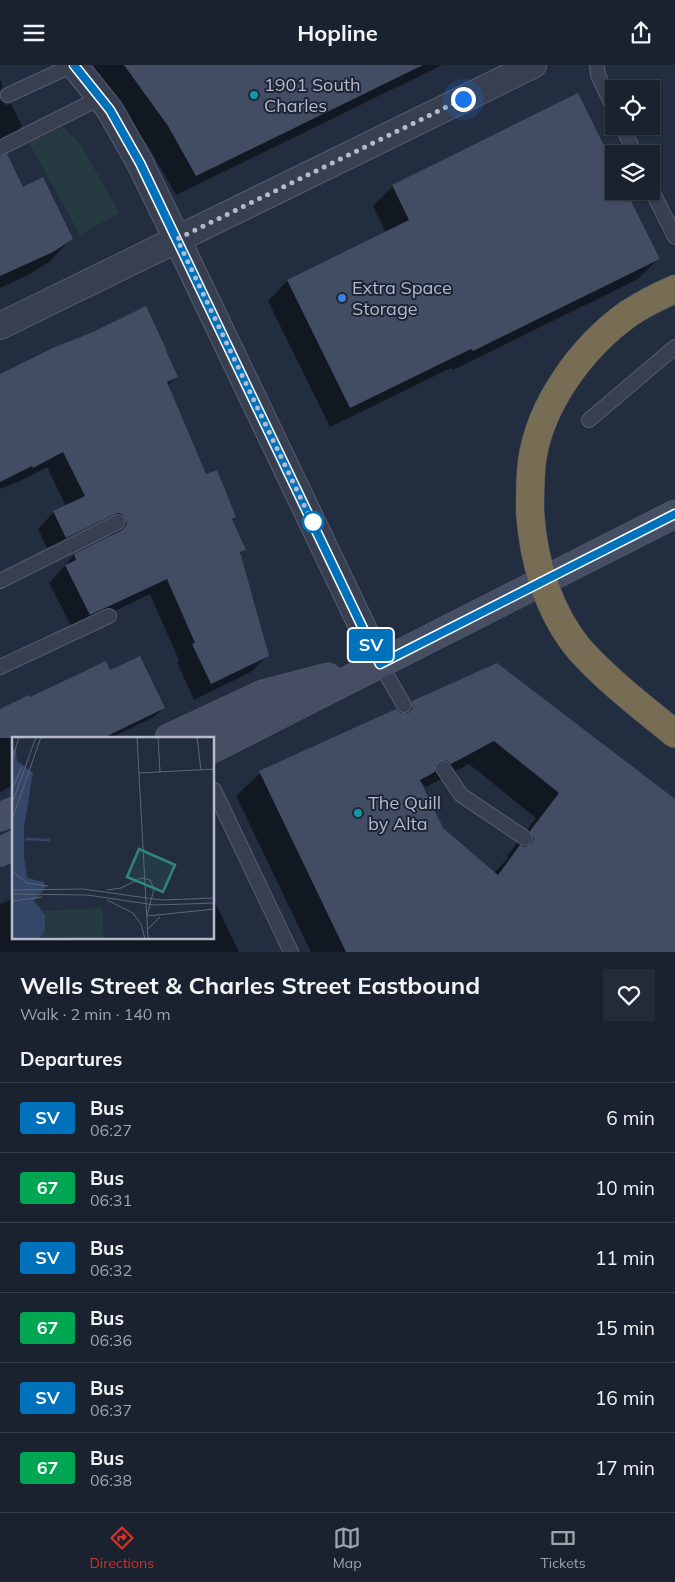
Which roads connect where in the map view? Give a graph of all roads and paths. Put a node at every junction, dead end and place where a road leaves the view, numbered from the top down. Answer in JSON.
{"nodes":[{"id":1,"x":74,"y":65,"type":"edge"},
{"id":2,"x":533,"y":65,"type":"edge"},
{"id":3,"x":597,"y":65,"type":"edge"},
{"id":4,"x":605,"y":90,"type":"edge"},
{"id":5,"x":8,"y":95,"type":"dead end"},
{"id":6,"x":100,"y":98,"type":"junction"},
{"id":7,"x":0,"y":148,"type":"edge"},
{"id":8,"x":656,"y":200,"type":"edge"},
{"id":9,"x":675,"y":237,"type":"edge"},
{"id":10,"x":177,"y":239,"type":"junction"},
{"id":11,"x":675,"y":289,"type":"edge"},
{"id":12,"x":0,"y":326,"type":"edge"},
{"id":13,"x":675,"y":347,"type":"edge"},
{"id":14,"x":589,"y":419,"type":"dead end"},
{"id":15,"x":675,"y":514,"type":"edge"},
{"id":16,"x":118,"y":522,"type":"dead end"},
{"id":17,"x":0,"y":581,"type":"edge"},
{"id":18,"x":109,"y":616,"type":"dead end"},
{"id":19,"x":380,"y":664,"type":"junction"},
{"id":20,"x":0,"y":667,"type":"edge"},
{"id":21,"x":404,"y":705,"type":"dead end"},
{"id":22,"x":675,"y":734,"type":"edge"},
{"id":23,"x":171,"y":737,"type":"edge"},
{"id":24,"x":215,"y":747,"type":"edge"},
{"id":25,"x":442,"y":768,"type":"dead end"},
{"id":26,"x":215,"y":792,"type":"edge"},
{"id":27,"x":12,"y":812,"type":"edge"},
{"id":28,"x":0,"y":817,"type":"edge"},
{"id":29,"x":525,"y":838,"type":"dead end"},
{"id":30,"x":12,"y":846,"type":"edge"},
{"id":31,"x":0,"y":852,"type":"edge"},
{"id":32,"x":292,"y":952,"type":"edge"}],
"edges":[{"from":1,"to":5,"type":"lane"},
{"from":1,"to":6,"type":"street"},
{"from":2,"to":10,"type":"street"},
{"from":3,"to":4,"type":"lane"},
{"from":6,"to":7,"type":"lane"},
{"from":6,"to":10,"type":"street"},
{"from":8,"to":9,"type":"lane"},
{"from":10,"to":12,"type":"street"},
{"from":10,"to":19,"type":"street"},
{"from":11,"to":22,"type":"highway","bridge":true},
{"from":13,"to":14,"type":"lane"},
{"from":15,"to":19,"type":"main road"},
{"from":16,"to":17,"type":"lane"},
{"from":18,"to":20,"type":"lane"},
{"from":19,"to":21,"type":"lane"},
{"from":19,"to":23,"type":"main road"},
{"from":19,"to":24,"type":"main road"},
{"from":25,"to":29,"type":"lane"},
{"from":26,"to":32,"type":"lane"},
{"from":27,"to":28,"type":"main road"},
{"from":30,"to":31,"type":"main road"}]}
